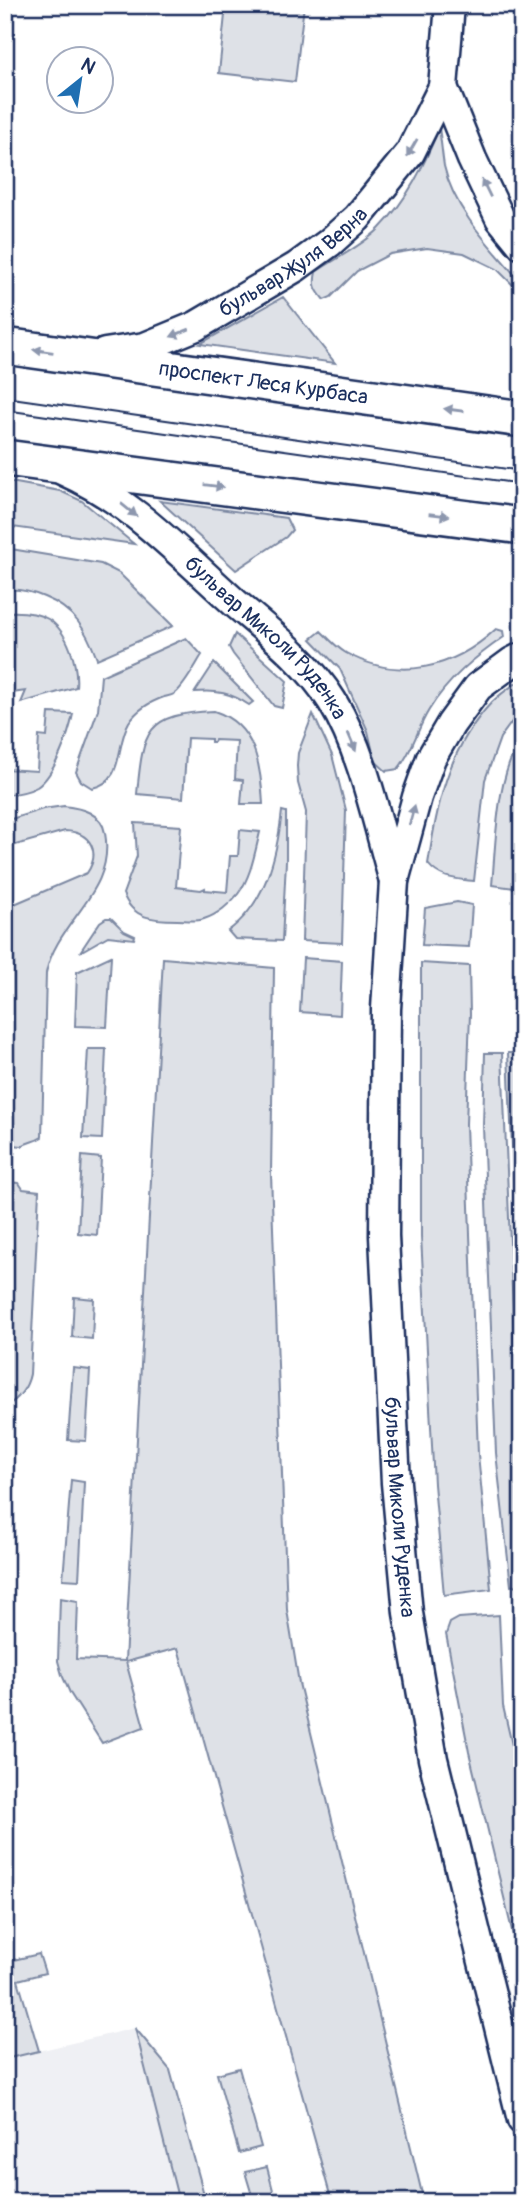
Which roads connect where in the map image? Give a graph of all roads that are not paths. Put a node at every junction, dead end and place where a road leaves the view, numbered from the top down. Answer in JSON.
{"nodes":[{"id":1,"x":450,"y":5,"type":"edge"},
{"id":2,"x":443,"y":87,"type":"junction"},
{"id":3,"x":522,"y":245,"type":"edge"},
{"id":4,"x":5,"y":346,"type":"edge"},
{"id":5,"x":82,"y":357,"type":"junction"},
{"id":6,"x":522,"y":419,"type":"edge"},
{"id":7,"x":5,"y":458,"type":"edge"},
{"id":8,"x":49,"y":464,"type":"junction"},
{"id":9,"x":522,"y":526,"type":"edge"},
{"id":10,"x":522,"y":657,"type":"edge"},
{"id":11,"x":394,"y":881,"type":"junction"},
{"id":12,"x":522,"y":2120,"type":"edge"}],
"edges":[{"from":1,"to":2,"type":"street","name":"бульвар Жуля Верна"},
{"from":3,"to":2,"type":"street","name":"бульвар Жуля Верна","one_way":true},
{"from":2,"to":5,"type":"street","name":"бульвар Жуля Верна","one_way":true},
{"from":5,"to":4,"type":"main road","name":"проспект Леся Курбаса","one_way":true},
{"from":6,"to":5,"type":"main road","name":"проспект Леся Курбаса","one_way":true},
{"from":7,"to":8,"type":"main road"},
{"from":8,"to":9,"type":"main road","one_way":true},
{"from":8,"to":11,"type":"street","name":"бульвар Миколи Руденка","one_way":true},
{"from":11,"to":10,"type":"street","name":"бульвар Миколи Руденка","one_way":true},
{"from":11,"to":12,"type":"street","name":"бульвар Миколи Руденка"}]}
